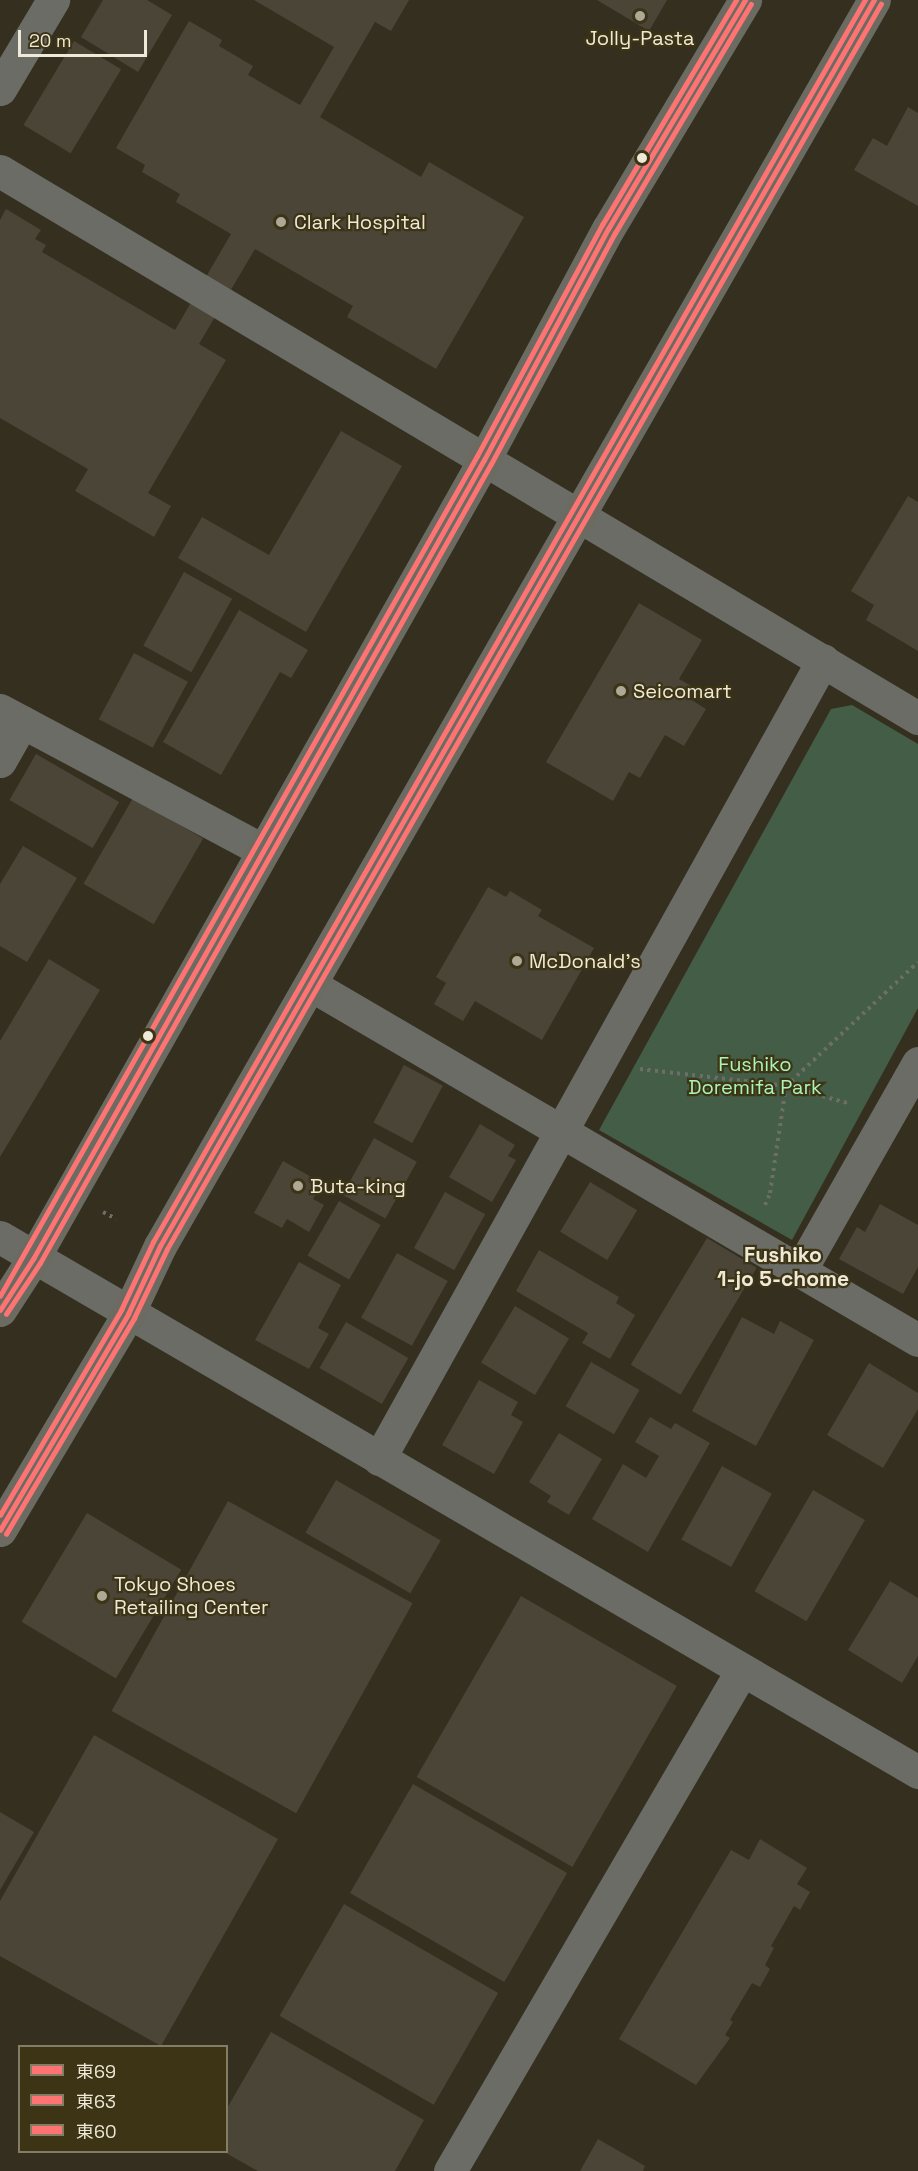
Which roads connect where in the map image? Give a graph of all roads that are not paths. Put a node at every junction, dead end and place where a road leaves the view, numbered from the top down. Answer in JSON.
{"nodes":[{"id":1,"x":53,"y":0,"type":"edge"},
{"id":2,"x":745,"y":0,"type":"edge"},
{"id":3,"x":874,"y":0,"type":"edge"},
{"id":4,"x":0,"y":89,"type":"edge"},
{"id":5,"x":0,"y":171,"type":"edge"},
{"id":6,"x":484,"y":460,"type":"junction"},
{"id":7,"x":580,"y":517,"type":"junction"},
{"id":8,"x":823,"y":660,"type":"junction"},
{"id":9,"x":11,"y":716,"type":"edge"},
{"id":10,"x":918,"y":718,"type":"edge"},
{"id":11,"x":0,"y":761,"type":"edge"},
{"id":12,"x":262,"y":850,"type":"junction"},
{"id":13,"x":311,"y":985,"type":"junction"},
{"id":14,"x":918,"y":1063,"type":"edge"},
{"id":15,"x":563,"y":1131,"type":"junction"},
{"id":16,"x":0,"y":1237,"type":"edge"},
{"id":17,"x":33,"y":1259,"type":"junction"},
{"id":18,"x":801,"y":1269,"type":"junction"},
{"id":19,"x":0,"y":1310,"type":"edge"},
{"id":20,"x":128,"y":1314,"type":"junction"},
{"id":21,"x":918,"y":1340,"type":"edge"},
{"id":22,"x":379,"y":1459,"type":"junction"},
{"id":23,"x":0,"y":1530,"type":"edge"},
{"id":24,"x":742,"y":1670,"type":"junction"},
{"id":25,"x":918,"y":1772,"type":"edge"},
{"id":26,"x":450,"y":2171,"type":"edge"}],
"edges":[{"from":1,"to":4,"type":"street"},
{"from":2,"to":6,"type":"main road"},
{"from":3,"to":7,"type":"main road"},
{"from":5,"to":6,"type":"street"},
{"from":6,"to":7,"type":"street"},
{"from":6,"to":12,"type":"main road"},
{"from":7,"to":8,"type":"street"},
{"from":7,"to":13,"type":"main road"},
{"from":8,"to":10,"type":"street"},
{"from":8,"to":15,"type":"street"},
{"from":9,"to":11,"type":"street"},
{"from":9,"to":12,"type":"street"},
{"from":12,"to":17,"type":"main road"},
{"from":13,"to":15,"type":"street"},
{"from":13,"to":20,"type":"main road"},
{"from":14,"to":18,"type":"street"},
{"from":15,"to":18,"type":"street"},
{"from":15,"to":22,"type":"street"},
{"from":16,"to":17,"type":"street"},
{"from":17,"to":19,"type":"main road"},
{"from":17,"to":20,"type":"street"},
{"from":18,"to":21,"type":"street"},
{"from":20,"to":22,"type":"street"},
{"from":20,"to":23,"type":"main road"},
{"from":22,"to":24,"type":"street"},
{"from":24,"to":25,"type":"street"},
{"from":24,"to":26,"type":"street"}]}
